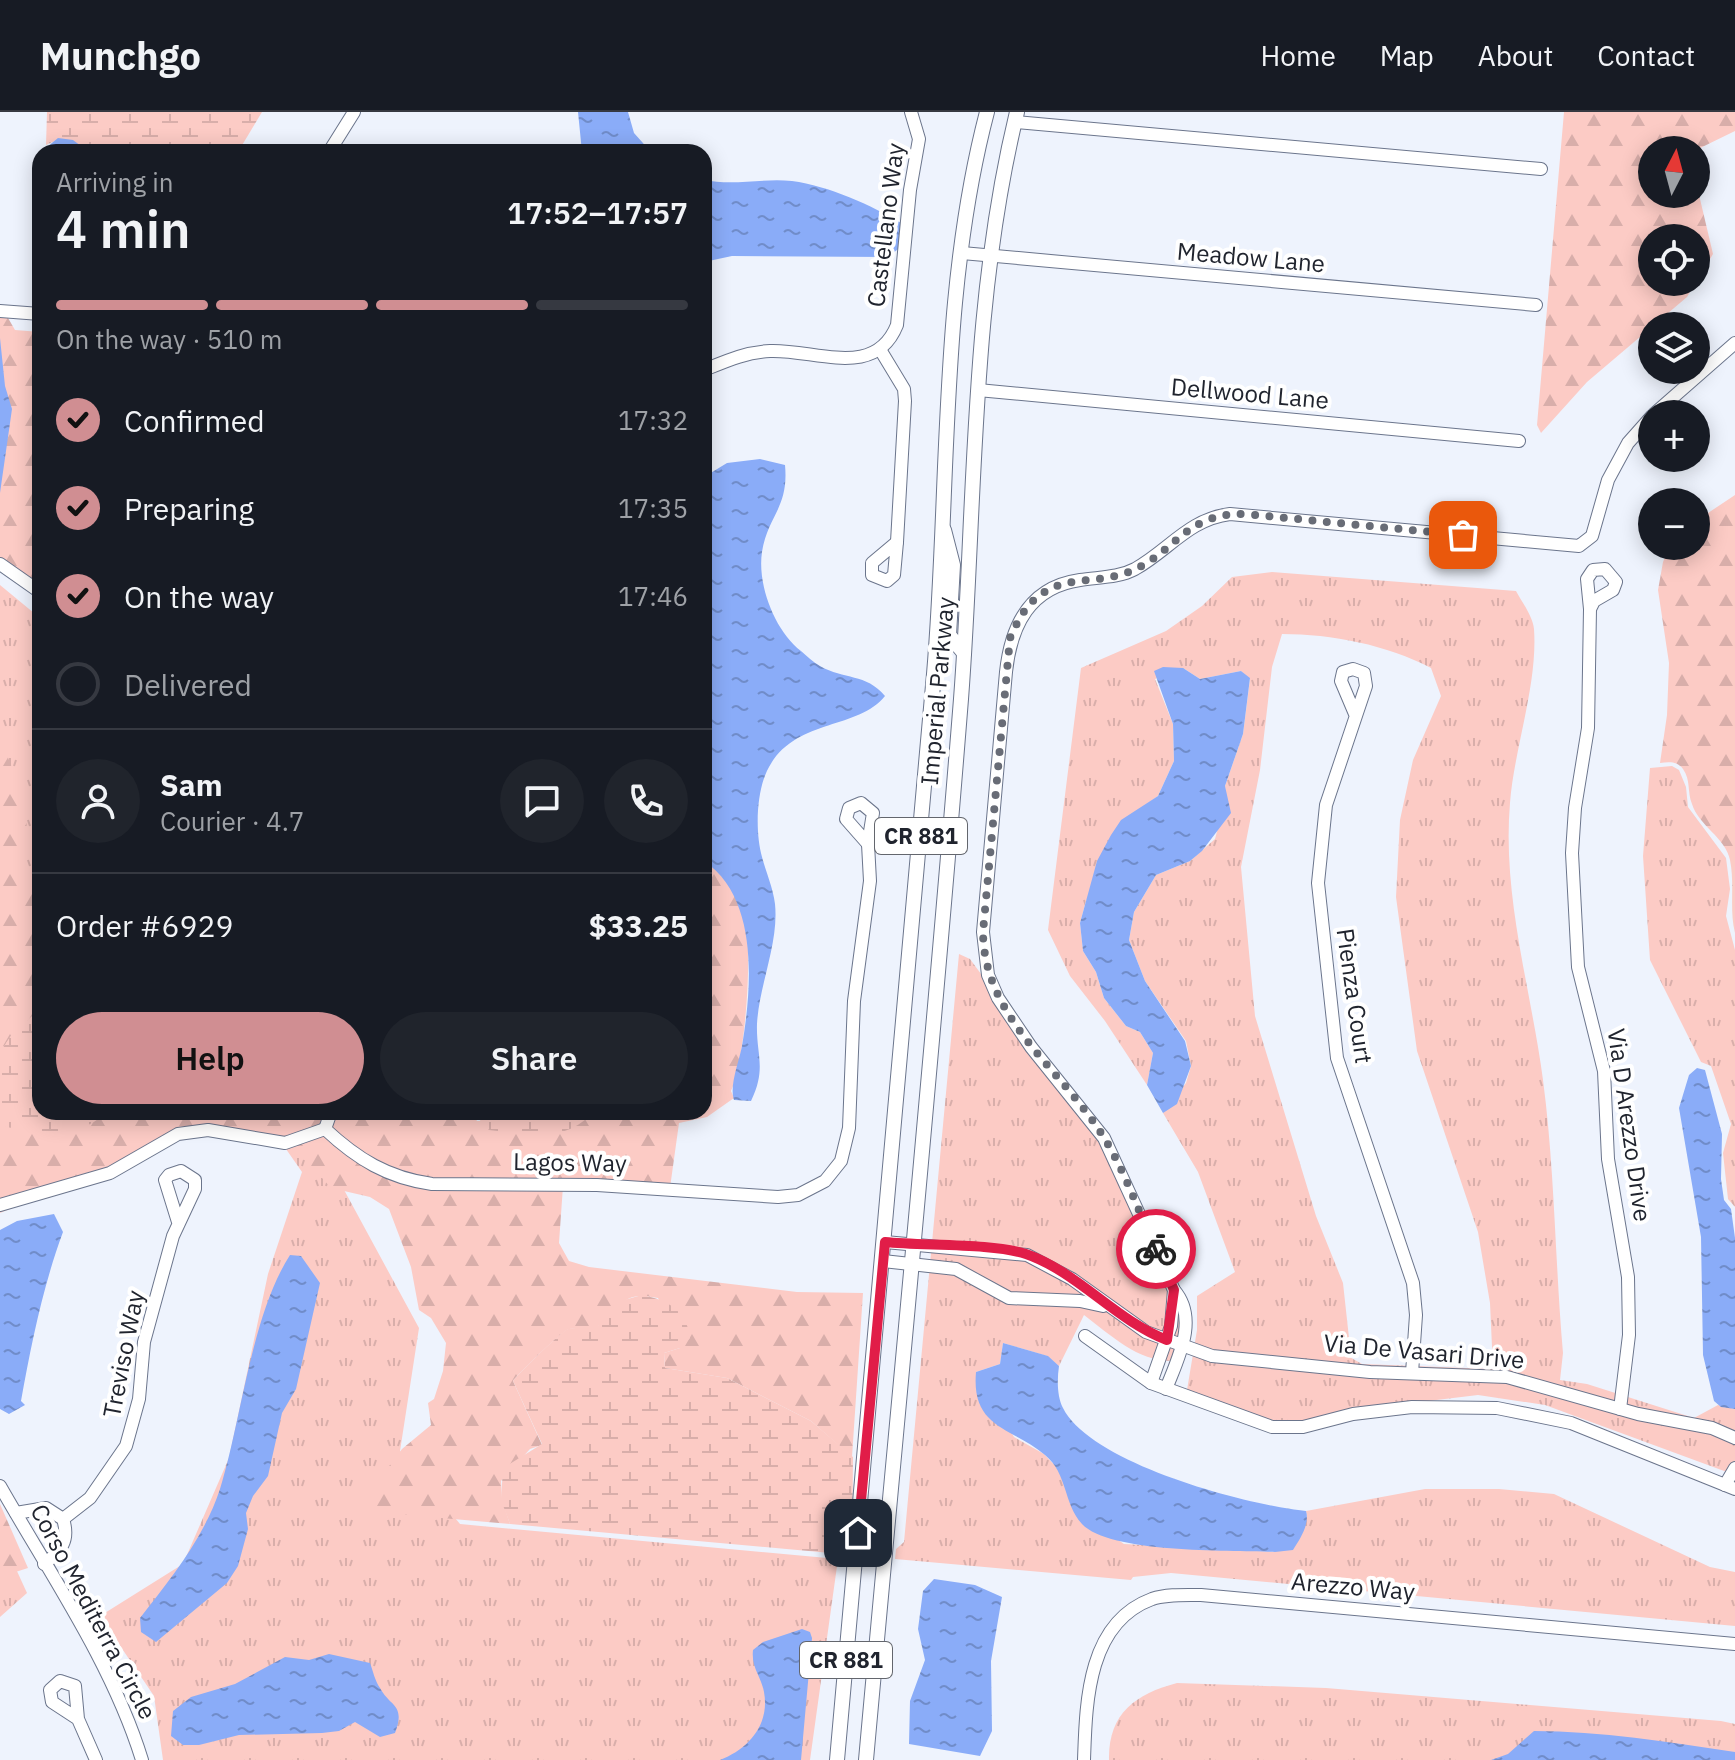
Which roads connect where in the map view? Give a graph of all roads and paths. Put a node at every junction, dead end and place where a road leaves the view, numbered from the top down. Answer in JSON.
{"nodes":[{"id":1,"x":354,"y":112,"type":"edge"},
{"id":2,"x":911,"y":112,"type":"edge"},
{"id":3,"x":987,"y":112,"type":"edge"},
{"id":4,"x":1016,"y":117,"type":"edge"},
{"id":5,"x":334,"y":144,"type":"edge"},
{"id":6,"x":1541,"y":169,"type":"dead end"},
{"id":7,"x":962,"y":253,"type":"junction"},
{"id":8,"x":989,"y":255,"type":"junction"},
{"id":9,"x":1536,"y":305,"type":"dead end"},
{"id":10,"x":0,"y":311,"type":"edge"},
{"id":11,"x":32,"y":313,"type":"edge"},
{"id":12,"x":1735,"y":343,"type":"edge"},
{"id":13,"x":881,"y":351,"type":"junction"},
{"id":14,"x":712,"y":367,"type":"edge"},
{"id":15,"x":978,"y":390,"type":"junction"},
{"id":16,"x":1670,"y":400,"type":"edge"},
{"id":17,"x":1638,"y":432,"type":"edge"},
{"id":18,"x":1519,"y":441,"type":"dead end"},
{"id":19,"x":942,"y":522,"type":"junction"},
{"id":20,"x":897,"y":542,"type":"dead end"},
{"id":21,"x":0,"y":564,"type":"edge"},
{"id":22,"x":32,"y":586,"type":"edge"},
{"id":23,"x":1590,"y":609,"type":"dead end"},
{"id":24,"x":964,"y":653,"type":"junction"},
{"id":25,"x":1355,"y":714,"type":"dead end"},
{"id":26,"x":868,"y":844,"type":"dead end"},
{"id":27,"x":328,"y":1120,"type":"edge"},
{"id":28,"x":325,"y":1129,"type":"junction"},
{"id":29,"x":0,"y":1205,"type":"edge"},
{"id":30,"x":178,"y":1222,"type":"dead end"},
{"id":31,"x":885,"y":1242,"type":"junction"},
{"id":32,"x":912,"y":1245,"type":"junction"},
{"id":33,"x":883,"y":1261,"type":"junction"},
{"id":34,"x":911,"y":1264,"type":"junction"},
{"id":35,"x":1174,"y":1290,"type":"junction"},
{"id":36,"x":1114,"y":1309,"type":"junction"},
{"id":37,"x":1085,"y":1336,"type":"dead end"},
{"id":38,"x":1167,"y":1340,"type":"junction"},
{"id":39,"x":1182,"y":1346,"type":"junction"},
{"id":40,"x":1412,"y":1373,"type":"junction"},
{"id":41,"x":1151,"y":1383,"type":"junction"},
{"id":42,"x":1166,"y":1389,"type":"junction"},
{"id":43,"x":1620,"y":1409,"type":"junction"},
{"id":44,"x":1735,"y":1438,"type":"edge"},
{"id":45,"x":1735,"y":1468,"type":"edge"},
{"id":46,"x":0,"y":1486,"type":"edge"},
{"id":47,"x":1730,"y":1487,"type":"edge"},
{"id":48,"x":16,"y":1513,"type":"junction"},
{"id":49,"x":63,"y":1519,"type":"junction"},
{"id":50,"x":44,"y":1564,"type":"junction"},
{"id":51,"x":1735,"y":1644,"type":"edge"},
{"id":52,"x":78,"y":1719,"type":"dead end"},
{"id":53,"x":96,"y":1760,"type":"edge"},
{"id":54,"x":142,"y":1760,"type":"edge"},
{"id":55,"x":837,"y":1760,"type":"edge"},
{"id":56,"x":866,"y":1760,"type":"edge"},
{"id":57,"x":1084,"y":1760,"type":"edge"}],
"edges":[{"from":1,"to":5,"type":"street"},
{"from":2,"to":13,"type":"street","name":"Castellano Way"},
{"from":3,"to":7,"type":"main road","name":"Imperial Parkway","number":"CR 881"},
{"from":4,"to":6,"type":"street"},
{"from":4,"to":8,"type":"main road","name":"Imperial Parkway","number":"CR 881"},
{"from":7,"to":8,"type":"street","name":"Meadow Lane"},
{"from":7,"to":19,"type":"main road","name":"Imperial Parkway","number":"CR 881"},
{"from":8,"to":9,"type":"street","name":"Meadow Lane"},
{"from":8,"to":15,"type":"main road","name":"Imperial Parkway","number":"CR 881"},
{"from":10,"to":11,"type":"street"},
{"from":12,"to":16,"type":"street"},
{"from":13,"to":14,"type":"street"},
{"from":13,"to":20,"type":"street"},
{"from":15,"to":18,"type":"street","name":"Dellwood Lane"},
{"from":15,"to":24,"type":"main road","name":"Imperial Parkway","number":"CR 881"},
{"from":17,"to":35,"type":"street"},
{"from":19,"to":24,"type":"main road"},
{"from":19,"to":31,"type":"main road","name":"Imperial Parkway","number":"CR 881"},
{"from":21,"to":22,"type":"street"},
{"from":23,"to":43,"type":"street","name":"Via D Arezzo Drive"},
{"from":24,"to":32,"type":"main road","name":"Imperial Parkway","number":"CR 881"},
{"from":25,"to":40,"type":"street","name":"Pienza Court"},
{"from":26,"to":28,"type":"street","name":"Lagos Way"},
{"from":27,"to":28,"type":"street"},
{"from":28,"to":29,"type":"street"},
{"from":30,"to":49,"type":"street","name":"Treviso Way"},
{"from":31,"to":32,"type":"street","name":"Via De Vasari Drive"},
{"from":31,"to":33,"type":"main road","name":"Imperial Parkway","number":"CR 881"},
{"from":32,"to":34,"type":"main road","name":"Imperial Parkway","number":"CR 881"},
{"from":32,"to":36,"type":"street","name":"Via De Vasari Drive"},
{"from":33,"to":34,"type":"street","name":"Via De Vasari Drive"},
{"from":33,"to":55,"type":"main road","name":"Imperial Parkway","number":"CR 881"},
{"from":34,"to":36,"type":"street","name":"Via De Vasari Drive"},
{"from":34,"to":56,"type":"main road","name":"Imperial Parkway","number":"CR 881"},
{"from":35,"to":38,"type":"street"},
{"from":35,"to":39,"type":"street"},
{"from":36,"to":38,"type":"street","name":"Via De Vasari Drive"},
{"from":37,"to":41,"type":"street"},
{"from":38,"to":39,"type":"street","name":"Via De Vasari Drive"},
{"from":38,"to":41,"type":"street"},
{"from":39,"to":40,"type":"street","name":"Via De Vasari Drive"},
{"from":39,"to":42,"type":"street"},
{"from":40,"to":43,"type":"street","name":"Via De Vasari Drive"},
{"from":41,"to":42,"type":"street"},
{"from":42,"to":47,"type":"street"},
{"from":43,"to":44,"type":"street","name":"Via De Vasari Drive"},
{"from":45,"to":47,"type":"street"},
{"from":46,"to":48,"type":"street","name":"Corso Mediterra Circle"},
{"from":48,"to":49,"type":"street"},
{"from":48,"to":50,"type":"street","name":"Corso Mediterra Circle"},
{"from":49,"to":50,"type":"street"},
{"from":50,"to":54,"type":"street","name":"Corso Mediterra Circle"},
{"from":51,"to":57,"type":"street","name":"Arezzo Way"},
{"from":52,"to":53,"type":"street"}]}
